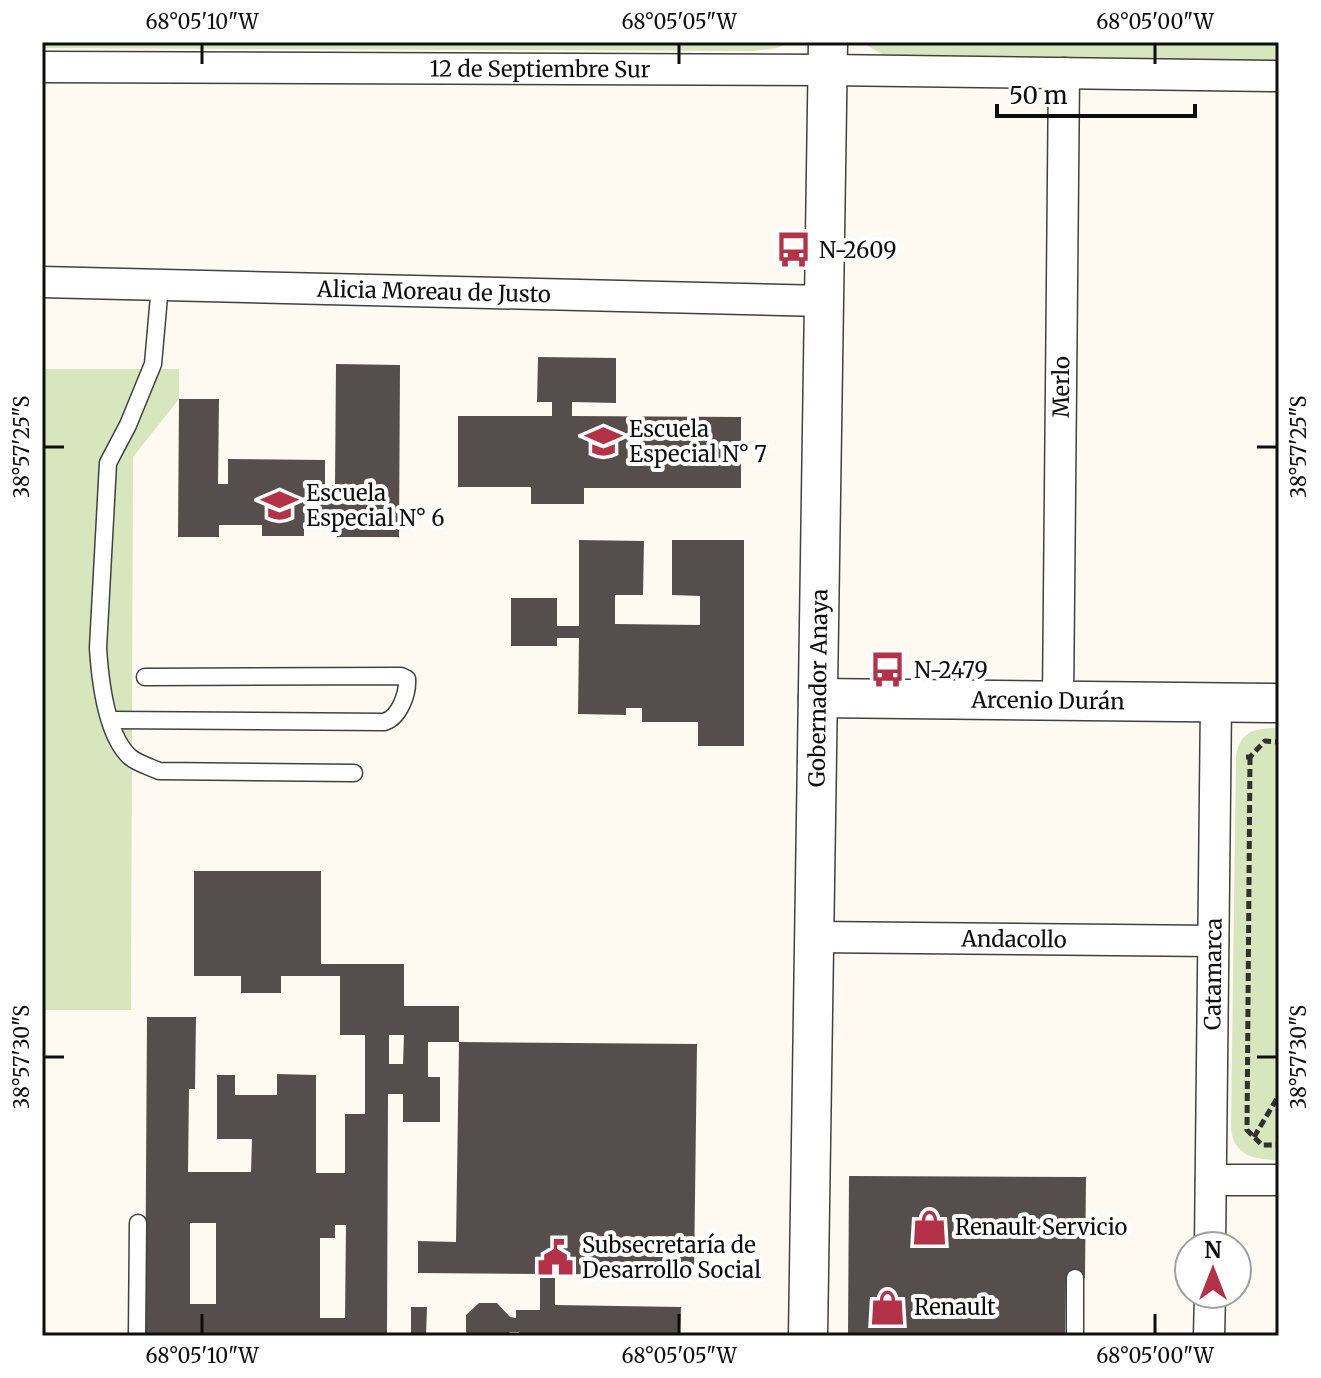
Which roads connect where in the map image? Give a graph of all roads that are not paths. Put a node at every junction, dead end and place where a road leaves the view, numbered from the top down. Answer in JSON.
{"nodes":[{"id":1,"x":828,"y":56,"type":"edge"},
{"id":2,"x":42,"y":67,"type":"edge"},
{"id":3,"x":1064,"y":73,"type":"junction"},
{"id":4,"x":1279,"y":76,"type":"edge"},
{"id":5,"x":42,"y":282,"type":"edge"},
{"id":6,"x":160,"y":285,"type":"junction"},
{"id":7,"x":824,"y":301,"type":"junction"},
{"id":8,"x":145,"y":677,"type":"dead end"},
{"id":9,"x":818,"y":698,"type":"junction"},
{"id":10,"x":1058,"y":701,"type":"junction"},
{"id":11,"x":1216,"y":702,"type":"junction"},
{"id":12,"x":1279,"y":703,"type":"edge"},
{"id":13,"x":111,"y":720,"type":"junction"},
{"id":14,"x":354,"y":773,"type":"dead end"},
{"id":15,"x":814,"y":937,"type":"junction"},
{"id":16,"x":1213,"y":941,"type":"junction"},
{"id":17,"x":1211,"y":1180,"type":"junction"},
{"id":18,"x":1279,"y":1180,"type":"edge"},
{"id":19,"x":138,"y":1223,"type":"dead end"},
{"id":20,"x":1210,"y":1230,"type":"edge"},
{"id":21,"x":1075,"y":1278,"type":"dead end"},
{"id":22,"x":1210,"y":1310,"type":"edge"},
{"id":23,"x":137,"y":1336,"type":"edge"},
{"id":24,"x":808,"y":1336,"type":"edge"},
{"id":25,"x":1075,"y":1336,"type":"edge"},
{"id":26,"x":1209,"y":1336,"type":"edge"}],
"edges":[{"from":1,"to":2,"type":"street","name":"12 de Septiembre Sur"},
{"from":1,"to":3,"type":"street","name":"12 de Septiembre Sur"},
{"from":1,"to":7,"type":"street","name":"Gobernador Anaya"},
{"from":3,"to":4,"type":"street","name":"12 de Septiembre Sur"},
{"from":3,"to":10,"type":"street","name":"Merlo"},
{"from":5,"to":6,"type":"street","name":"Alicia Moreau de Justo"},
{"from":6,"to":7,"type":"street","name":"Alicia Moreau de Justo"},
{"from":6,"to":13,"type":"lane"},
{"from":7,"to":9,"type":"street","name":"Gobernador Anaya"},
{"from":8,"to":13,"type":"lane"},
{"from":9,"to":10,"type":"street","name":"Arcenio Durán"},
{"from":9,"to":15,"type":"street","name":"Gobernador Anaya"},
{"from":10,"to":11,"type":"street","name":"Arcenio Durán"},
{"from":11,"to":12,"type":"street","name":"Arcenio Durán"},
{"from":11,"to":16,"type":"street","name":"Catamarca"},
{"from":13,"to":14,"type":"lane"},
{"from":15,"to":16,"type":"street","name":"Andacollo"},
{"from":15,"to":24,"type":"street","name":"Gobernador Anaya"},
{"from":16,"to":17,"type":"street","name":"Catamarca"},
{"from":17,"to":18,"type":"street"},
{"from":17,"to":20,"type":"street","name":"Catamarca"},
{"from":19,"to":23,"type":"lane"},
{"from":21,"to":25,"type":"lane"},
{"from":22,"to":26,"type":"street"}]}
